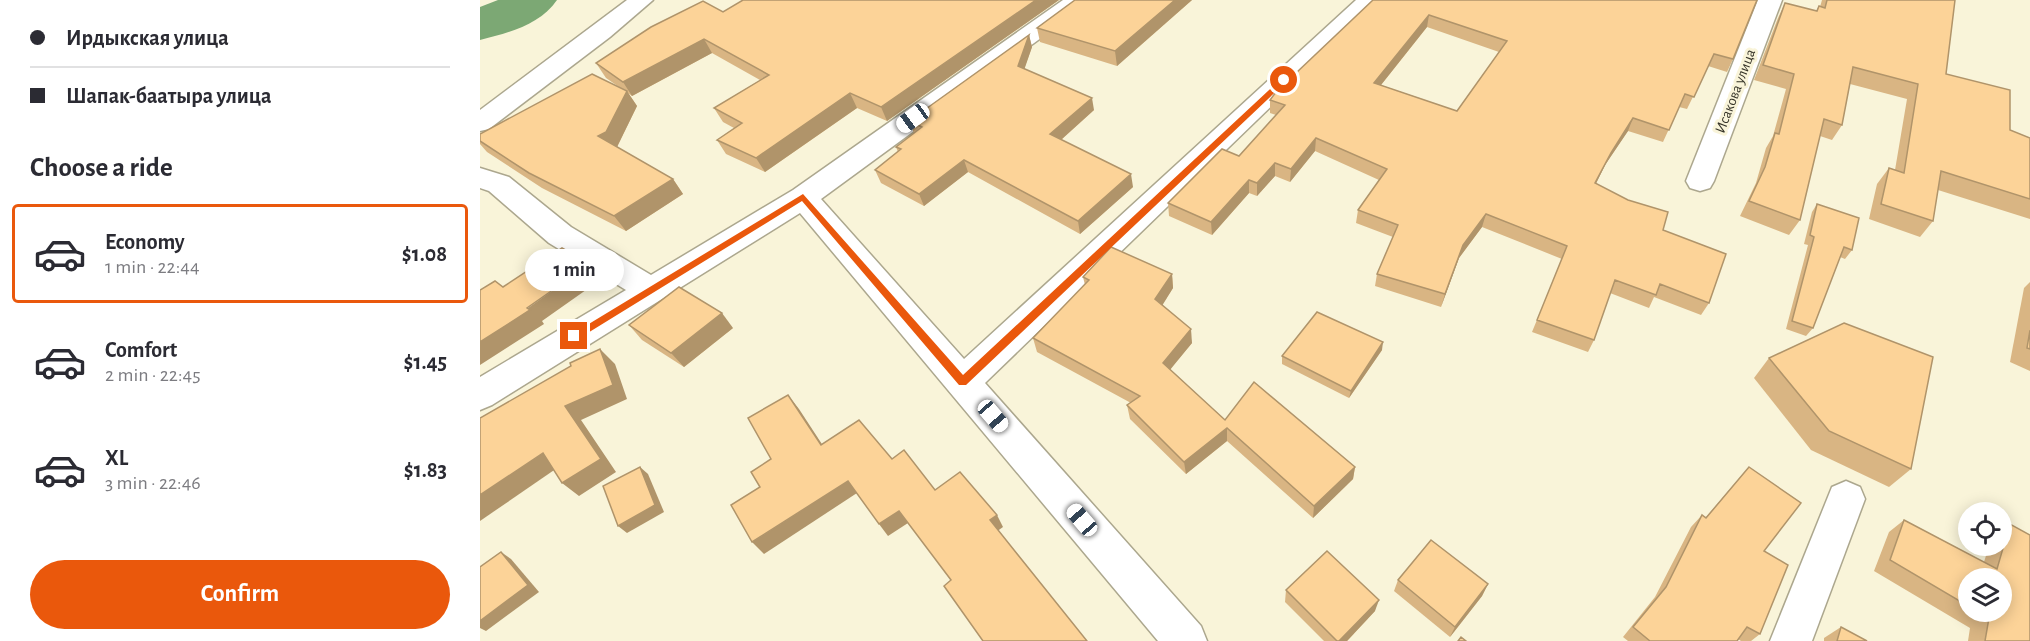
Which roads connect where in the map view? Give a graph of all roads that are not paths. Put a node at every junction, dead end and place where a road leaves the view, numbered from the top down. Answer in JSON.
{"nodes":[{"id":1,"x":641,"y":0,"type":"edge"},
{"id":2,"x":1078,"y":0,"type":"edge"},
{"id":3,"x":1369,"y":0,"type":"edge"},
{"id":4,"x":1770,"y":0,"type":"edge"},
{"id":5,"x":480,"y":123,"type":"edge"},
{"id":6,"x":480,"y":178,"type":"edge"},
{"id":7,"x":1700,"y":181,"type":"dead end"},
{"id":8,"x":803,"y":197,"type":"junction"},
{"id":9,"x":650,"y":289,"type":"junction"},
{"id":10,"x":963,"y":382,"type":"junction"},
{"id":11,"x":480,"y":395,"type":"edge"},
{"id":12,"x":1845,"y":499,"type":"dead end"},
{"id":13,"x":1186,"y":641,"type":"edge"},
{"id":14,"x":1791,"y":641,"type":"edge"}],
"edges":[{"from":1,"to":5,"type":"street"},
{"from":2,"to":8,"type":"street"},
{"from":3,"to":10,"type":"street"},
{"from":4,"to":7,"type":"street","name":"Исакова улица"},
{"from":6,"to":9,"type":"street"},
{"from":8,"to":9,"type":"street"},
{"from":8,"to":10,"type":"street"},
{"from":9,"to":11,"type":"street"},
{"from":10,"to":13,"type":"street"},
{"from":12,"to":14,"type":"street"}]}
